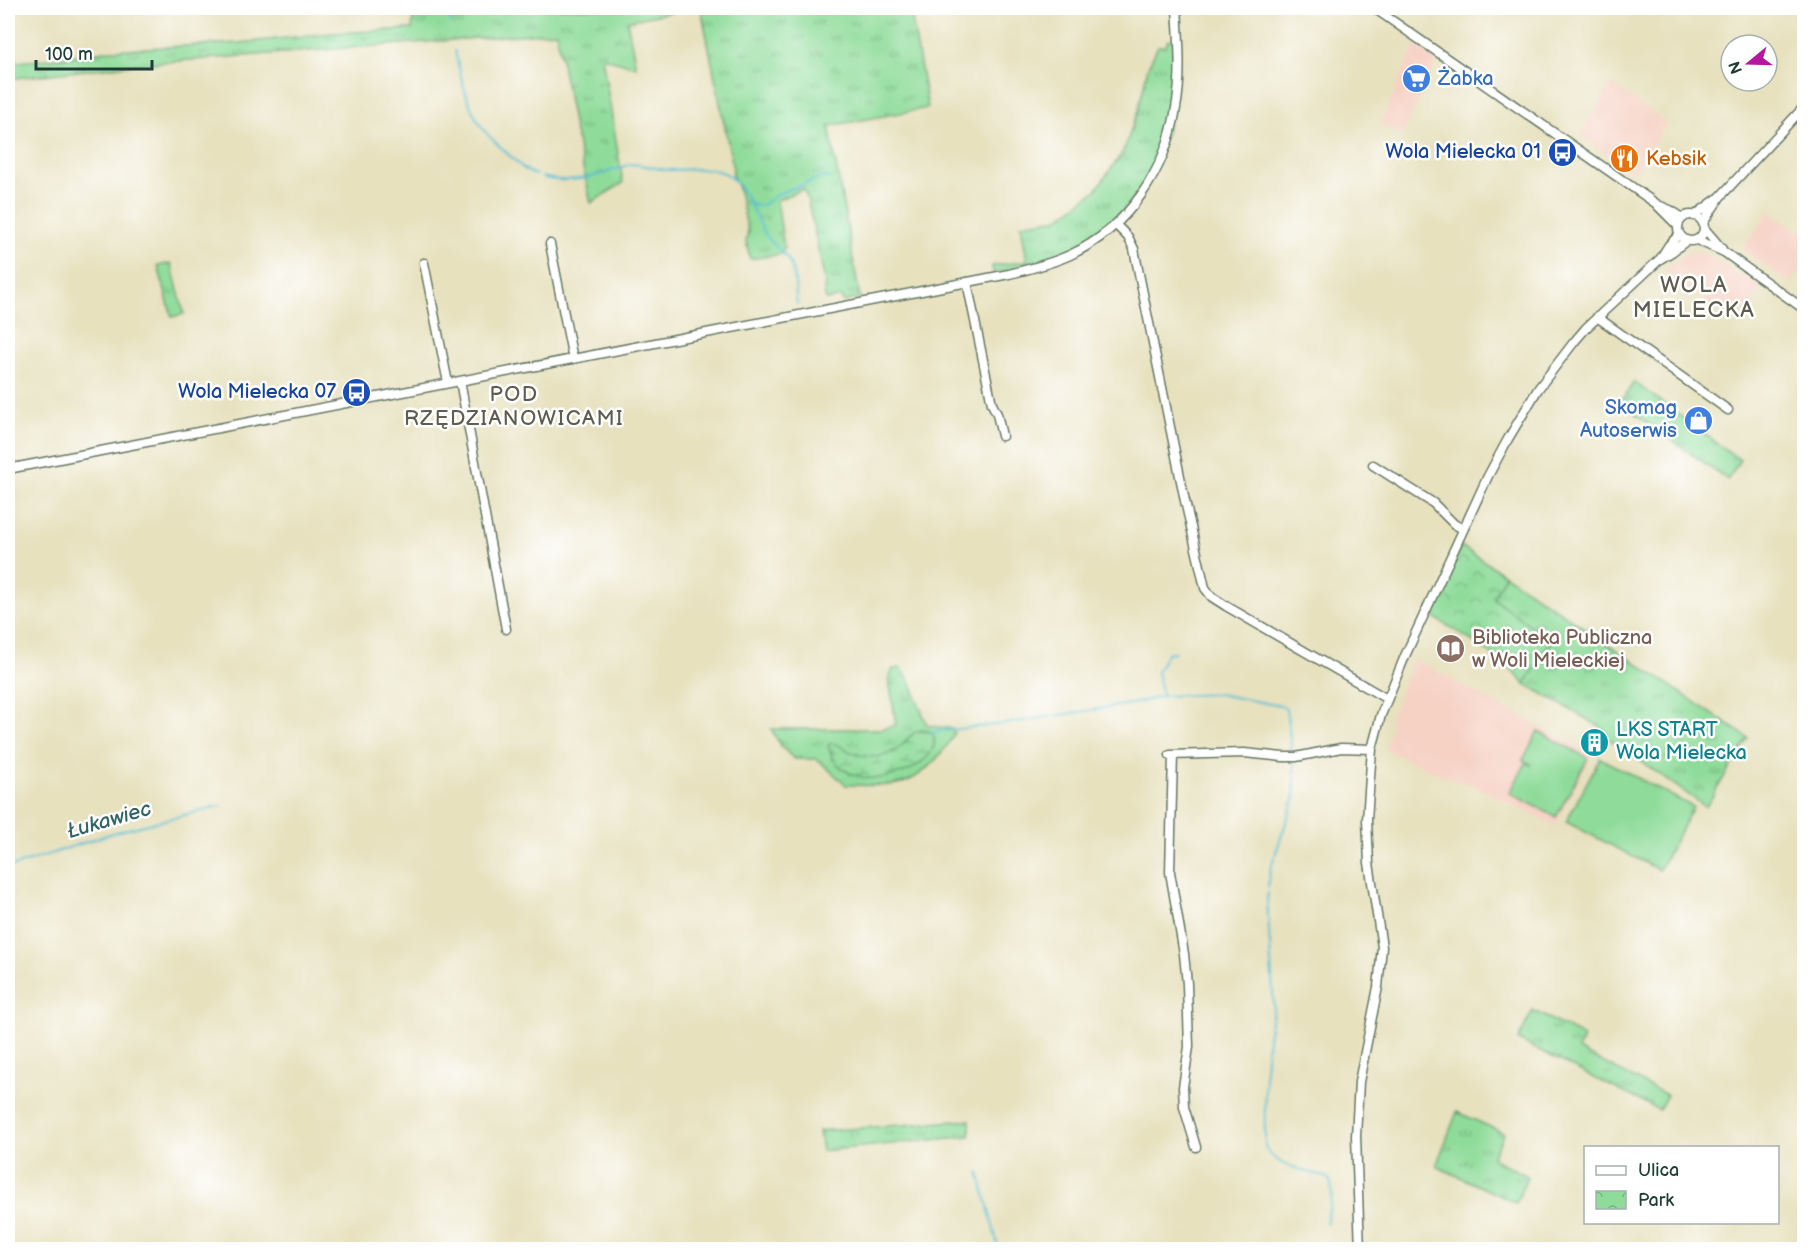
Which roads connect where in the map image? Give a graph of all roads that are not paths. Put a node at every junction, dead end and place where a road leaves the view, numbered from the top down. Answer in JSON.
{"nodes":[{"id":1,"x":1177,"y":8,"type":"edge"},
{"id":2,"x":1374,"y":8,"type":"edge"},
{"id":3,"x":1804,"y":107,"type":"edge"},
{"id":4,"x":1720,"y":197,"type":"junction"},
{"id":5,"x":1658,"y":205,"type":"junction"},
{"id":6,"x":1694,"y":216,"type":"junction"},
{"id":7,"x":1683,"y":218,"type":"junction"},
{"id":8,"x":1116,"y":225,"type":"junction"},
{"id":9,"x":1703,"y":225,"type":"junction"},
{"id":10,"x":1681,"y":234,"type":"junction"},
{"id":11,"x":1697,"y":240,"type":"junction"},
{"id":12,"x":550,"y":244,"type":"dead end"},
{"id":13,"x":1724,"y":252,"type":"junction"},
{"id":14,"x":424,"y":263,"type":"dead end"},
{"id":15,"x":967,"y":282,"type":"junction"},
{"id":16,"x":1804,"y":309,"type":"edge"},
{"id":17,"x":1597,"y":317,"type":"junction"},
{"id":18,"x":573,"y":359,"type":"junction"},
{"id":19,"x":460,"y":381,"type":"junction"},
{"id":20,"x":448,"y":383,"type":"junction"},
{"id":21,"x":1728,"y":410,"type":"dead end"},
{"id":22,"x":1002,"y":436,"type":"dead end"},
{"id":23,"x":1372,"y":465,"type":"dead end"},
{"id":24,"x":8,"y":469,"type":"edge"},
{"id":25,"x":1463,"y":529,"type":"junction"},
{"id":26,"x":506,"y":629,"type":"dead end"},
{"id":27,"x":1387,"y":699,"type":"junction"},
{"id":28,"x":1372,"y":749,"type":"junction"},
{"id":29,"x":1196,"y":1148,"type":"dead end"},
{"id":30,"x":1360,"y":1250,"type":"edge"}],
"edges":[{"from":1,"to":8,"type":"street"},
{"from":2,"to":5,"type":"street"},
{"from":3,"to":4,"type":"street"},
{"from":4,"to":6,"type":"street"},
{"from":4,"to":9,"type":"street"},
{"from":5,"to":7,"type":"street"},
{"from":5,"to":10,"type":"street"},
{"from":6,"to":7,"type":"street"},
{"from":6,"to":9,"type":"street"},
{"from":7,"to":10,"type":"street"},
{"from":8,"to":15,"type":"street"},
{"from":8,"to":27,"type":"street"},
{"from":9,"to":11,"type":"street"},
{"from":9,"to":13,"type":"street"},
{"from":10,"to":11,"type":"street"},
{"from":10,"to":17,"type":"street"},
{"from":11,"to":13,"type":"street"},
{"from":12,"to":18,"type":"street"},
{"from":13,"to":16,"type":"street"},
{"from":14,"to":20,"type":"street"},
{"from":15,"to":18,"type":"street"},
{"from":15,"to":22,"type":"street"},
{"from":17,"to":21,"type":"street"},
{"from":17,"to":25,"type":"street"},
{"from":18,"to":19,"type":"street"},
{"from":19,"to":20,"type":"street"},
{"from":19,"to":26,"type":"street"},
{"from":20,"to":24,"type":"street"},
{"from":23,"to":25,"type":"street"},
{"from":25,"to":27,"type":"street"},
{"from":27,"to":28,"type":"street"},
{"from":28,"to":29,"type":"street"},
{"from":28,"to":30,"type":"street"}]}
